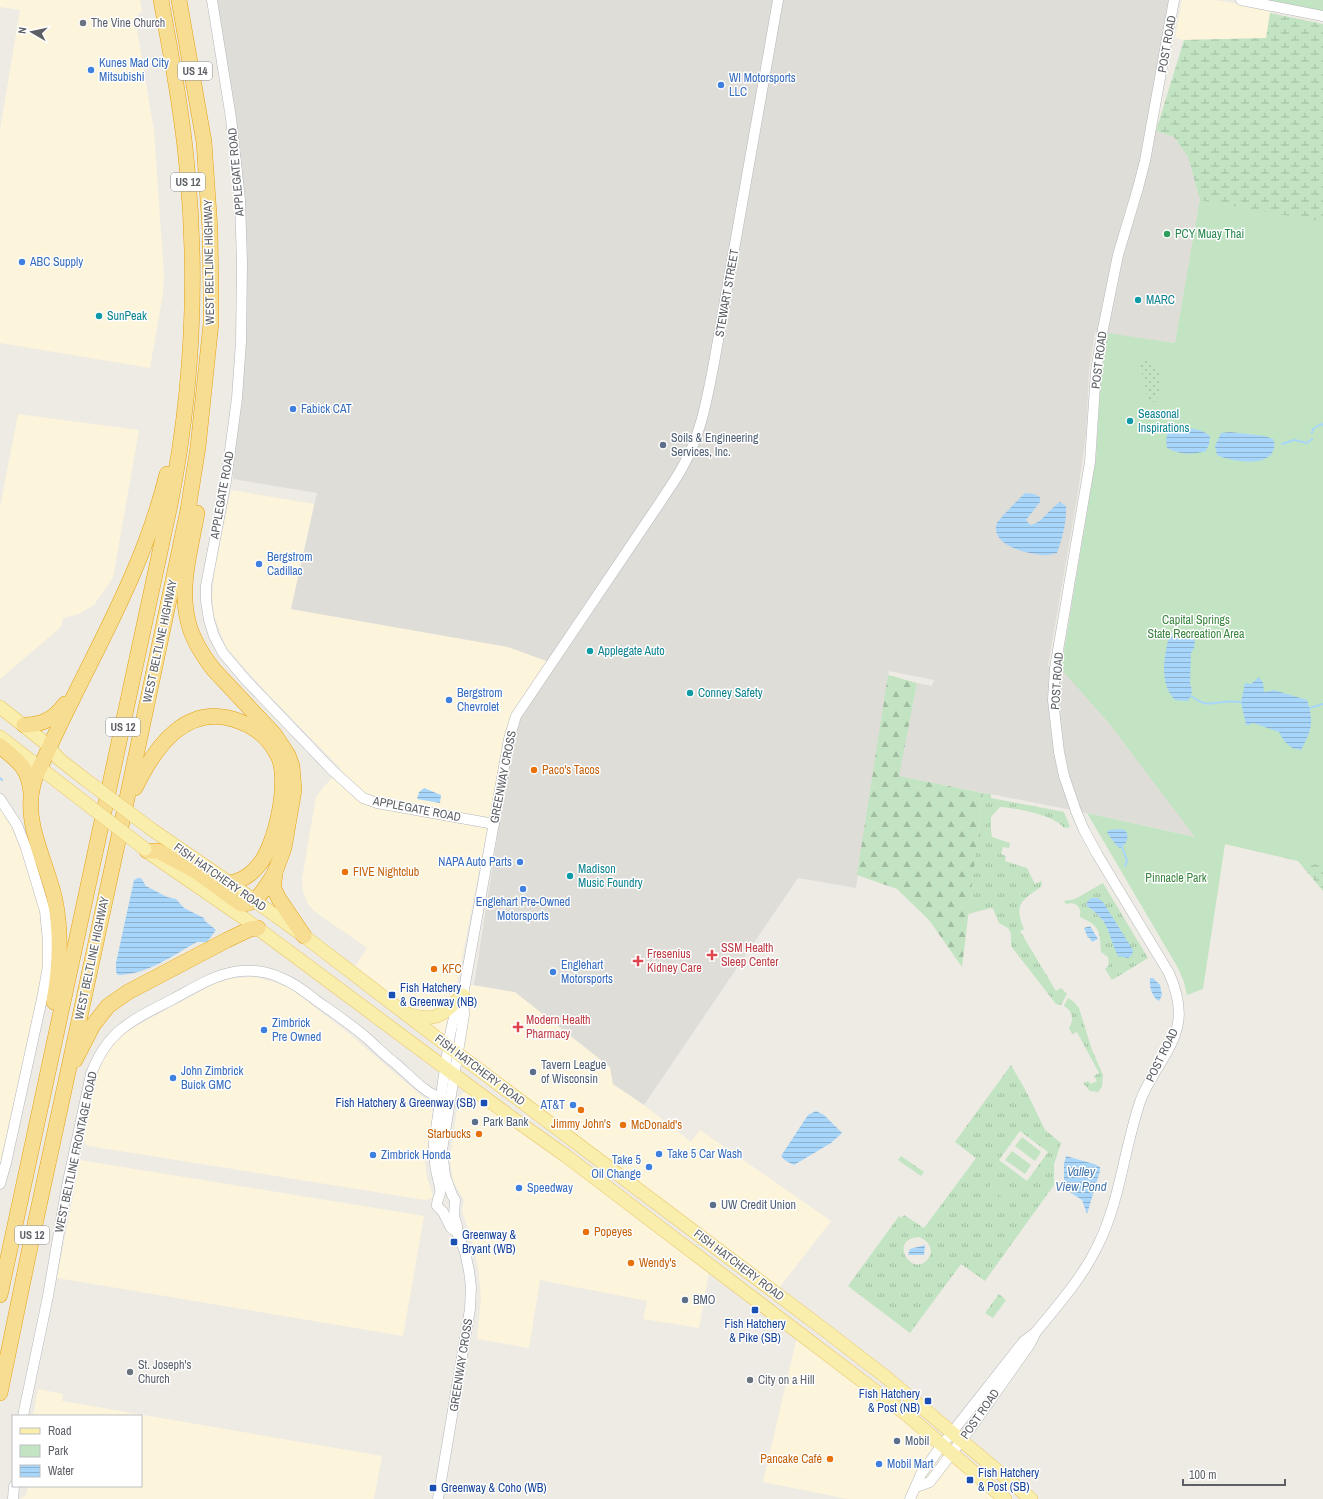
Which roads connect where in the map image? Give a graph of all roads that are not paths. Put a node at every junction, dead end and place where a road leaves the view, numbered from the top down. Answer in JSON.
{"nodes":[{"id":1,"x":160,"y":0,"type":"edge"},
{"id":2,"x":179,"y":0,"type":"edge"},
{"id":3,"x":187,"y":0,"type":"edge"},
{"id":4,"x":212,"y":0,"type":"edge"},
{"id":5,"x":778,"y":0,"type":"edge"},
{"id":6,"x":1174,"y":0,"type":"edge"},
{"id":7,"x":1241,"y":0,"type":"edge"},
{"id":8,"x":1323,"y":16,"type":"edge"},
{"id":9,"x":204,"y":142,"type":"junction"},
{"id":10,"x":210,"y":323,"type":"junction"},
{"id":11,"x":190,"y":366,"type":"junction"},
{"id":12,"x":619,"y":564,"type":"joint"},
{"id":13,"x":98,"y":648,"type":"junction"},
{"id":14,"x":0,"y":707,"type":"edge"},
{"id":15,"x":24,"y":725,"type":"junction"},
{"id":16,"x":0,"y":737,"type":"edge"},
{"id":17,"x":0,"y":746,"type":"edge"},
{"id":18,"x":49,"y":748,"type":"junction"},
{"id":19,"x":41,"y":767,"type":"junction"},
{"id":20,"x":0,"y":799,"type":"edge"},
{"id":21,"x":31,"y":801,"type":"junction"},
{"id":22,"x":125,"y":809,"type":"junction"},
{"id":23,"x":494,"y":824,"type":"junction"},
{"id":24,"x":146,"y":850,"type":"junction"},
{"id":25,"x":275,"y":872,"type":"junction"},
{"id":26,"x":230,"y":883,"type":"junction"},
{"id":27,"x":255,"y":900,"type":"junction"},
{"id":28,"x":258,"y":928,"type":"junction"},
{"id":29,"x":304,"y":936,"type":"junction"},
{"id":30,"x":463,"y":995,"type":"junction"},
{"id":31,"x":402,"y":1011,"type":"junction"},
{"id":32,"x":453,"y":1050,"type":"junction"},
{"id":33,"x":450,"y":1071,"type":"junction"},
{"id":34,"x":66,"y":1078,"type":"junction"},
{"id":35,"x":45,"y":1086,"type":"junction"},
{"id":36,"x":440,"y":1098,"type":"junction"},
{"id":37,"x":566,"y":1156,"type":"junction"},
{"id":38,"x":593,"y":1156,"type":"junction"},
{"id":39,"x":618,"y":1175,"type":"junction"},
{"id":40,"x":592,"y":1176,"type":"junction"},
{"id":41,"x":0,"y":1184,"type":"edge"},
{"id":42,"x":452,"y":1195,"type":"junction"},
{"id":43,"x":440,"y":1196,"type":"junction"},
{"id":44,"x":456,"y":1205,"type":"junction"},
{"id":45,"x":443,"y":1212,"type":"junction"},
{"id":46,"x":457,"y":1232,"type":"junction"},
{"id":47,"x":0,"y":1295,"type":"edge"},
{"id":48,"x":1036,"y":1332,"type":"junction"},
{"id":49,"x":838,"y":1340,"type":"junction"},
{"id":50,"x":811,"y":1342,"type":"junction"},
{"id":51,"x":0,"y":1393,"type":"edge"},
{"id":52,"x":23,"y":1415,"type":"edge"},
{"id":53,"x":951,"y":1432,"type":"junction"},
{"id":54,"x":961,"y":1441,"type":"junction"},
{"id":55,"x":947,"y":1449,"type":"junction"},
{"id":56,"x":14,"y":1487,"type":"edge"},
{"id":57,"x":13,"y":1499,"type":"edge"},
{"id":58,"x":438,"y":1499,"type":"edge"},
{"id":59,"x":910,"y":1499,"type":"edge"},
{"id":60,"x":1006,"y":1499,"type":"edge"},
{"id":61,"x":1031,"y":1499,"type":"edge"}],
"edges":[{"from":1,"to":11,"type":"highway","name":"WEST BELTLINE HIGHWAY","number":"US 12"},
{"from":2,"to":9,"type":"highway","name":"WEST BELTLINE HIGHWAY","number":"US 12"},
{"from":3,"to":9,"type":"highway","number":"US 14"},
{"from":4,"to":23,"type":"street","name":"APPLEGATE ROAD"},
{"from":5,"to":12,"type":"street","name":"STEWART STREET"},
{"from":6,"to":48,"type":"street","name":"POST ROAD"},
{"from":7,"to":8,"type":"street"},
{"from":9,"to":10,"type":"highway","name":"WEST BELTLINE HIGHWAY","number":"US 12"},
{"from":10,"to":22,"type":"highway","name":"WEST BELTLINE HIGHWAY","number":"US 12"},
{"from":10,"to":25,"type":"highway"},
{"from":11,"to":13,"type":"highway"},
{"from":11,"to":35,"type":"highway","name":"WEST BELTLINE HIGHWAY","number":"US 12"},
{"from":12,"to":23,"type":"street","name":"GREENWAY CROSS"},
{"from":13,"to":15,"type":"highway"},
{"from":13,"to":18,"type":"highway"},
{"from":14,"to":15,"type":"main road","name":"FISH HATCHERY ROAD"},
{"from":15,"to":18,"type":"main road","name":"FISH HATCHERY ROAD"},
{"from":16,"to":19,"type":"main road","name":"FISH HATCHERY ROAD"},
{"from":17,"to":21,"type":"highway"},
{"from":18,"to":19,"type":"highway"},
{"from":18,"to":26,"type":"main road","name":"FISH HATCHERY ROAD","bridge":true},
{"from":19,"to":21,"type":"highway"},
{"from":19,"to":24,"type":"main road","name":"FISH HATCHERY ROAD","bridge":true},
{"from":20,"to":41,"type":"street"},
{"from":21,"to":35,"type":"highway"},
{"from":22,"to":26,"type":"highway"},
{"from":22,"to":34,"type":"highway","name":"WEST BELTLINE HIGHWAY","number":"US 12"},
{"from":23,"to":30,"type":"street","name":"GREENWAY CROSS"},
{"from":24,"to":27,"type":"highway"},
{"from":24,"to":28,"type":"main road","name":"FISH HATCHERY ROAD"},
{"from":25,"to":27,"type":"highway"},
{"from":25,"to":29,"type":"highway"},
{"from":26,"to":27,"type":"main road","name":"FISH HATCHERY ROAD"},
{"from":27,"to":29,"type":"main road","name":"FISH HATCHERY ROAD"},
{"from":28,"to":33,"type":"main road","name":"FISH HATCHERY ROAD"},
{"from":28,"to":34,"type":"highway"},
{"from":29,"to":31,"type":"main road","name":"FISH HATCHERY ROAD"},
{"from":30,"to":31,"type":"main road"},
{"from":30,"to":32,"type":"street","name":"GREENWAY CROSS"},
{"from":31,"to":32,"type":"main road","name":"FISH HATCHERY ROAD"},
{"from":32,"to":33,"type":"street","name":"GREENWAY CROSS"},
{"from":32,"to":38,"type":"main road","name":"FISH HATCHERY ROAD"},
{"from":33,"to":36,"type":"street","name":"GREENWAY CROSS"},
{"from":33,"to":37,"type":"main road","name":"FISH HATCHERY ROAD"},
{"from":33,"to":42,"type":"street","name":"GREENWAY CROSS"},
{"from":34,"to":51,"type":"highway","name":"WEST BELTLINE HIGHWAY","number":"US 12"},
{"from":35,"to":47,"type":"highway","name":"WEST BELTLINE HIGHWAY","number":"US 12"},
{"from":36,"to":43,"type":"street","name":"GREENWAY CROSS"},
{"from":36,"to":52,"type":"street","name":"WEST BELTLINE FRONTAGE ROAD"},
{"from":37,"to":38,"type":"main road"},
{"from":37,"to":40,"type":"main road","name":"FISH HATCHERY ROAD"},
{"from":38,"to":39,"type":"main road","name":"FISH HATCHERY ROAD"},
{"from":39,"to":40,"type":"main road"},
{"from":39,"to":49,"type":"main road","name":"FISH HATCHERY ROAD"},
{"from":40,"to":50,"type":"main road","name":"FISH HATCHERY ROAD"},
{"from":42,"to":43,"type":"street"},
{"from":42,"to":44,"type":"street","name":"GREENWAY CROSS"},
{"from":43,"to":45,"type":"street","name":"GREENWAY CROSS"},
{"from":44,"to":45,"type":"street"},
{"from":44,"to":46,"type":"street","name":"GREENWAY CROSS"},
{"from":45,"to":46,"type":"street","name":"GREENWAY CROSS"},
{"from":46,"to":58,"type":"street","name":"GREENWAY CROSS"},
{"from":48,"to":53,"type":"street","name":"POST ROAD"},
{"from":48,"to":54,"type":"street","name":"POST ROAD"},
{"from":49,"to":50,"type":"main road"},
{"from":49,"to":53,"type":"main road","name":"FISH HATCHERY ROAD"},
{"from":50,"to":55,"type":"main road","name":"FISH HATCHERY ROAD"},
{"from":53,"to":54,"type":"main road","name":"FISH HATCHERY ROAD"},
{"from":53,"to":55,"type":"street","name":"POST ROAD"},
{"from":54,"to":55,"type":"street","name":"POST ROAD"},
{"from":54,"to":61,"type":"main road","name":"FISH HATCHERY ROAD"},
{"from":55,"to":59,"type":"street","name":"POST ROAD"},
{"from":55,"to":60,"type":"main road","name":"FISH HATCHERY ROAD"},
{"from":56,"to":57,"type":"street"}]}
